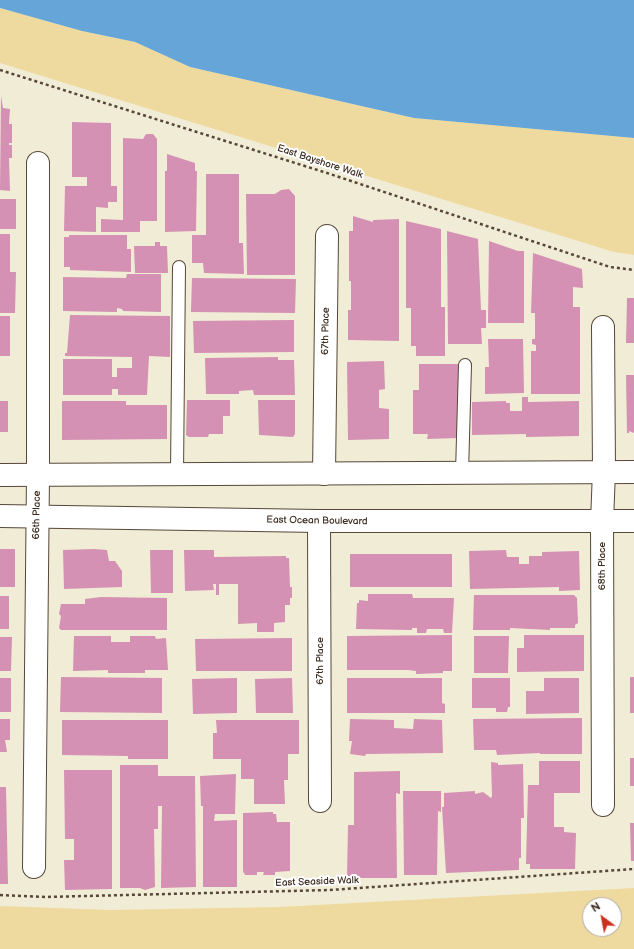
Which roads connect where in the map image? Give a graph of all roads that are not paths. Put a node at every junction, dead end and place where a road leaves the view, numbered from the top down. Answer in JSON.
{"nodes":[{"id":1,"x":38,"y":163,"type":"dead end"},
{"id":2,"x":327,"y":236,"type":"dead end"},
{"id":3,"x":179,"y":267,"type":"dead end"},
{"id":4,"x":603,"y":327,"type":"dead end"},
{"id":5,"x":465,"y":365,"type":"dead end"},
{"id":6,"x":604,"y":471,"type":"junction"},
{"id":7,"x":634,"y":472,"type":"edge"},
{"id":8,"x":177,"y":473,"type":"junction"},
{"id":9,"x":462,"y":473,"type":"junction"},
{"id":10,"x":324,"y":474,"type":"junction"},
{"id":11,"x":0,"y":475,"type":"edge"},
{"id":12,"x":38,"y":475,"type":"junction"},
{"id":13,"x":0,"y":516,"type":"edge"},
{"id":14,"x":36,"y":517,"type":"junction"},
{"id":15,"x":319,"y":521,"type":"junction"},
{"id":16,"x":634,"y":521,"type":"edge"},
{"id":17,"x":602,"y":522,"type":"junction"},
{"id":18,"x":320,"y":801,"type":"dead end"},
{"id":19,"x":603,"y":805,"type":"dead end"},
{"id":20,"x":34,"y":867,"type":"dead end"}],
"edges":[{"from":1,"to":12,"type":"street","name":"66th Place"},
{"from":2,"to":10,"type":"street","name":"67th Place"},
{"from":3,"to":8,"type":"lane"},
{"from":4,"to":6,"type":"street","name":"68th Place"},
{"from":5,"to":9,"type":"lane"},
{"from":6,"to":7,"type":"street"},
{"from":6,"to":9,"type":"street"},
{"from":6,"to":17,"type":"street","name":"68th Place"},
{"from":8,"to":10,"type":"street"},
{"from":8,"to":12,"type":"street"},
{"from":9,"to":10,"type":"street"},
{"from":11,"to":12,"type":"street"},
{"from":12,"to":14,"type":"street","name":"66th Place"},
{"from":13,"to":14,"type":"street","name":"East Ocean Boulevard"},
{"from":14,"to":15,"type":"street","name":"East Ocean Boulevard"},
{"from":14,"to":20,"type":"street","name":"66th Place"},
{"from":15,"to":17,"type":"street","name":"East Ocean Boulevard"},
{"from":15,"to":18,"type":"street","name":"67th Place"},
{"from":16,"to":17,"type":"street","name":"East Ocean Boulevard"},
{"from":17,"to":19,"type":"street","name":"68th Place"}]}
